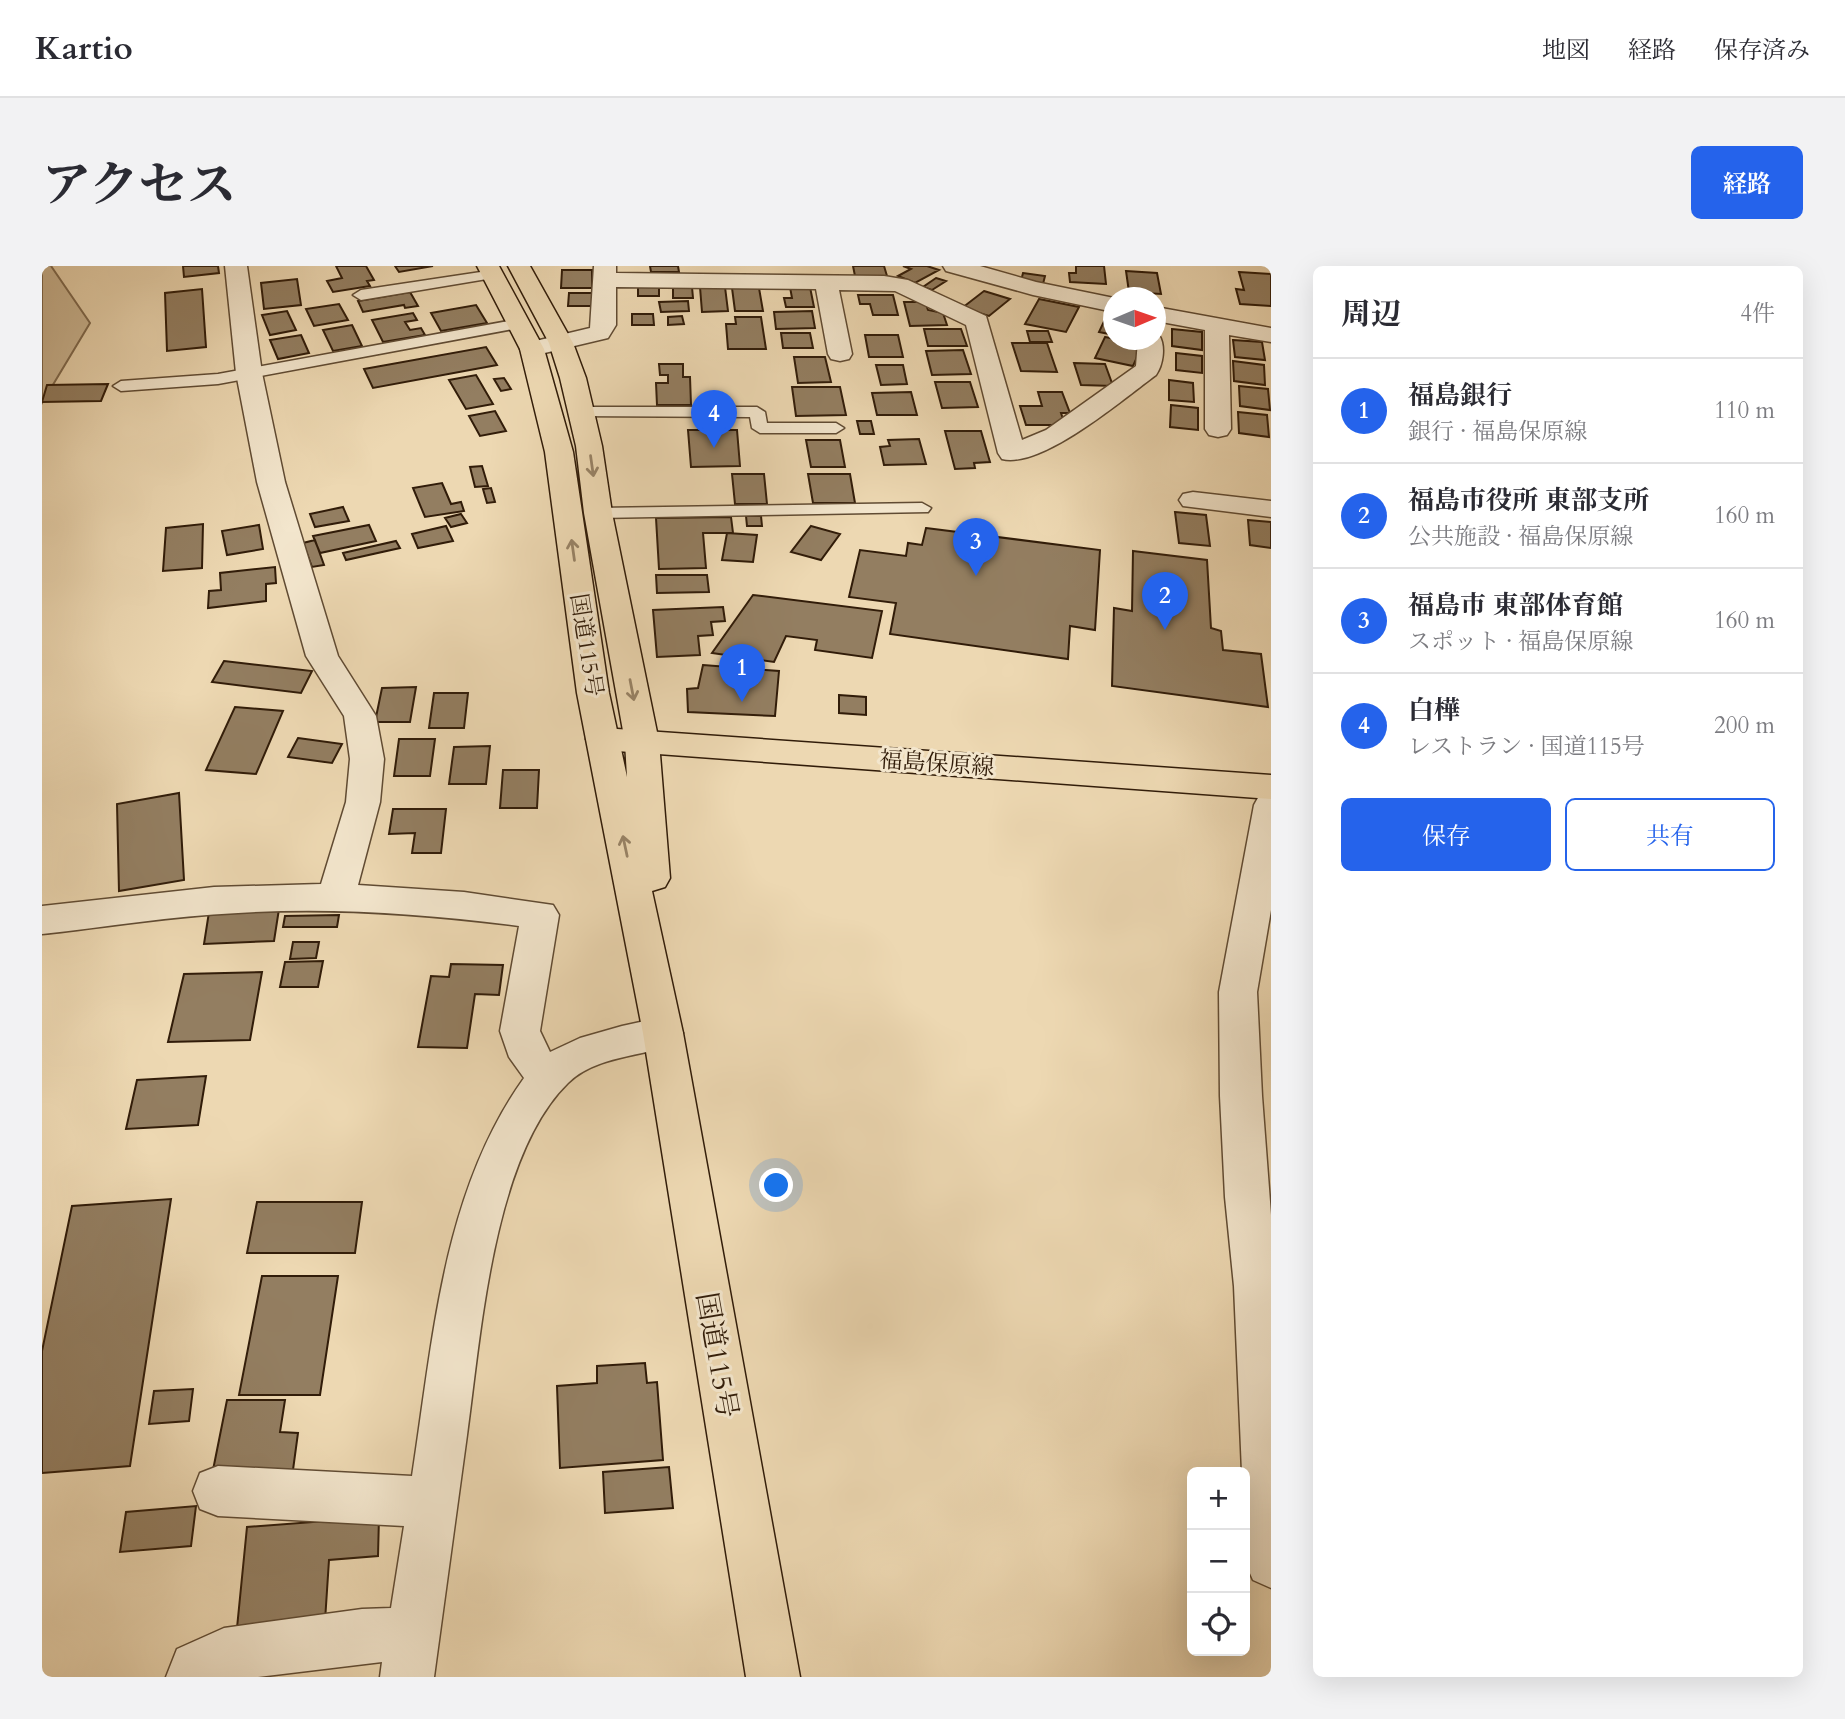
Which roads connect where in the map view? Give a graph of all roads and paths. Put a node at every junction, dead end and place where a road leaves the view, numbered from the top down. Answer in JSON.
{"nodes":[{"id":1,"x":236,"y":266,"type":"edge"},
{"id":2,"x":966,"y":268,"type":"edge"},
{"id":3,"x":500,"y":269,"type":"edge"},
{"id":4,"x":605,"y":273,"type":"edge"},
{"id":5,"x":826,"y":282,"type":"junction"},
{"id":6,"x":360,"y":295,"type":"dead end"},
{"id":7,"x":1103,"y":303,"type":"edge"},
{"id":8,"x":1166,"y":316,"type":"edge"},
{"id":9,"x":1217,"y":325,"type":"junction"},
{"id":10,"x":1271,"y":335,"type":"edge"},
{"id":11,"x":537,"y":339,"type":"junction"},
{"id":12,"x":1150,"y":350,"type":"edge"},
{"id":13,"x":840,"y":354,"type":"dead end"},
{"id":14,"x":249,"y":373,"type":"junction"},
{"id":15,"x":121,"y":386,"type":"dead end"},
{"id":16,"x":581,"y":412,"type":"junction"},
{"id":17,"x":836,"y":429,"type":"dead end"},
{"id":18,"x":1218,"y":429,"type":"dead end"},
{"id":19,"x":1193,"y":500,"type":"dead end"},
{"id":20,"x":922,"y":508,"type":"dead end"},
{"id":21,"x":1271,"y":509,"type":"edge"},
{"id":22,"x":598,"y":513,"type":"junction"},
{"id":23,"x":603,"y":739,"type":"junction"},
{"id":24,"x":642,"y":741,"type":"junction"},
{"id":25,"x":1271,"y":787,"type":"edge"},
{"id":26,"x":1271,"y":805,"type":"edge"},
{"id":27,"x":335,"y":897,"type":"junction"},
{"id":28,"x":42,"y":920,"type":"edge"},
{"id":29,"x":663,"y":1033,"type":"junction"},
{"id":30,"x":549,"y":1077,"type":"junction"},
{"id":31,"x":218,"y":1491,"type":"dead end"},
{"id":32,"x":432,"y":1502,"type":"junction"},
{"id":33,"x":1271,"y":1562,"type":"edge"},
{"id":34,"x":410,"y":1656,"type":"edge"},
{"id":35,"x":193,"y":1677,"type":"edge"},
{"id":36,"x":773,"y":1677,"type":"edge"}],
"edges":[{"from":1,"to":14,"type":"street"},
{"from":2,"to":7,"type":"street"},
{"from":3,"to":6,"type":"lane"},
{"from":3,"to":11,"type":"main road","name":"国道115号"},
{"from":3,"to":11,"type":"main road","name":"国道115号"},
{"from":4,"to":5,"type":"street"},
{"from":4,"to":11,"type":"street"},
{"from":5,"to":12,"type":"street"},
{"from":5,"to":13,"type":"street"},
{"from":8,"to":9,"type":"street"},
{"from":9,"to":10,"type":"street"},
{"from":9,"to":18,"type":"street"},
{"from":11,"to":14,"type":"lane"},
{"from":11,"to":16,"type":"main road","name":"国道115号"},
{"from":23,"to":11,"type":"main road","name":"国道115号","one_way":true},
{"from":14,"to":15,"type":"lane"},
{"from":14,"to":27,"type":"street"},
{"from":16,"to":17,"type":"lane"},
{"from":16,"to":22,"type":"main road","name":"国道115号","one_way":true},
{"from":19,"to":21,"type":"street"},
{"from":20,"to":22,"type":"lane"},
{"from":22,"to":24,"type":"main road","name":"国道115号","one_way":true},
{"from":23,"to":24,"type":"main road","name":"福島保原線"},
{"from":29,"to":23,"type":"main road","name":"国道115号","one_way":true},
{"from":24,"to":25,"type":"main road","name":"福島保原線"},
{"from":24,"to":29,"type":"main road","name":"国道115号"},
{"from":26,"to":33,"type":"street"},
{"from":27,"to":28,"type":"street"},
{"from":27,"to":30,"type":"street"},
{"from":29,"to":30,"type":"street"},
{"from":29,"to":36,"type":"main road","name":"国道115号"},
{"from":30,"to":32,"type":"street"},
{"from":31,"to":32,"type":"street"},
{"from":32,"to":34,"type":"street"},
{"from":34,"to":35,"type":"street"}]}
